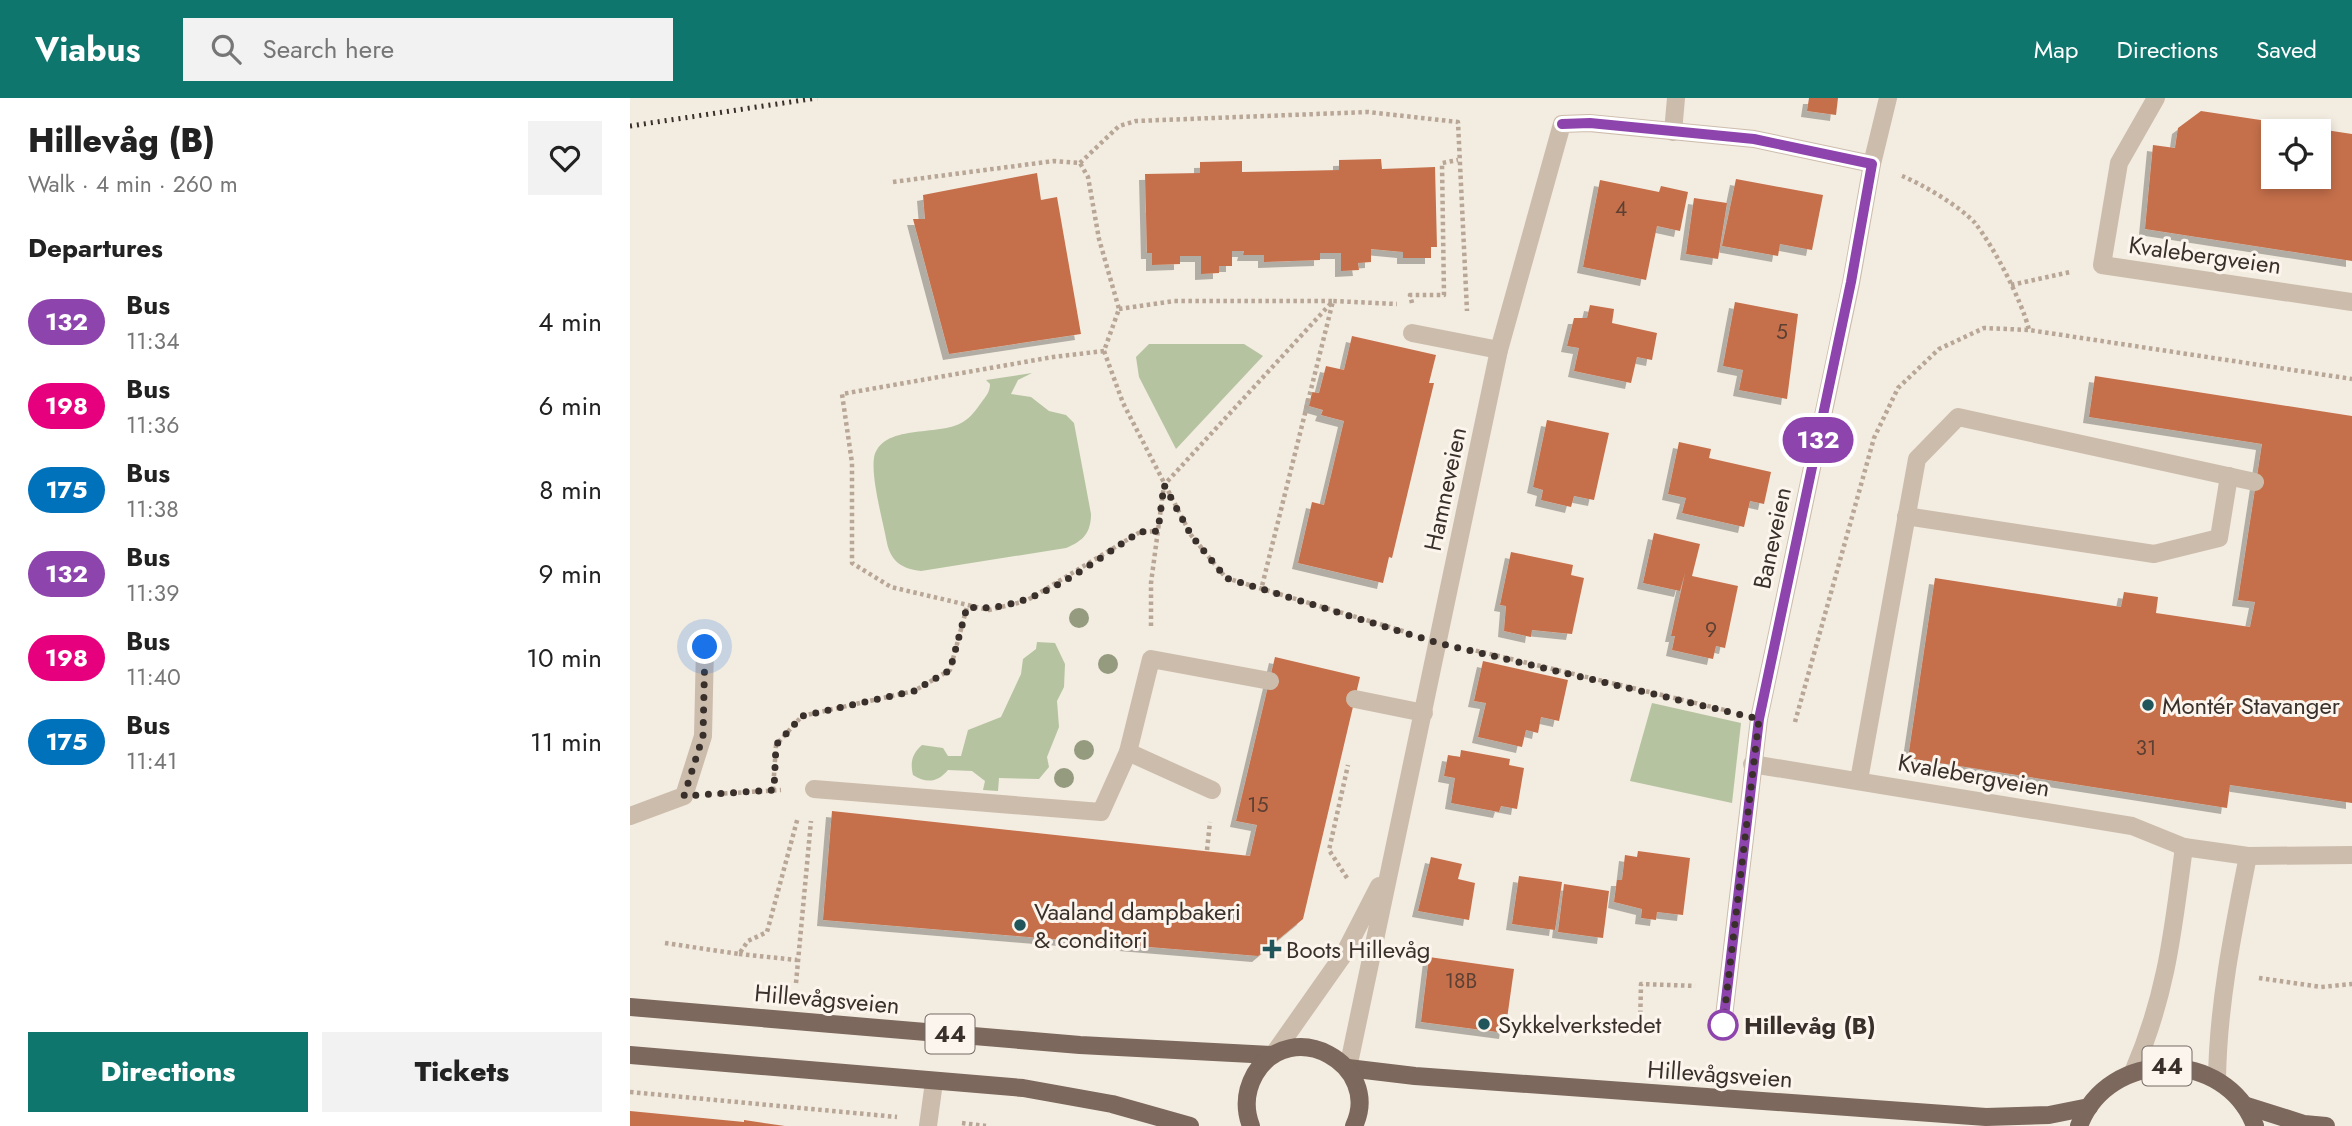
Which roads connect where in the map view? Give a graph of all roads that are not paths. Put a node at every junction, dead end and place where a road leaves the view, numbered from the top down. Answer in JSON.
{"nodes":[{"id":1,"x":1676,"y":98,"type":"edge"},
{"id":2,"x":1888,"y":98,"type":"edge"},
{"id":3,"x":2156,"y":98,"type":"edge"},
{"id":4,"x":1673,"y":132,"type":"junction"},
{"id":5,"x":1872,"y":164,"type":"junction"},
{"id":6,"x":2352,"y":302,"type":"edge"},
{"id":7,"x":1412,"y":333,"type":"dead end"},
{"id":8,"x":1499,"y":351,"type":"junction"},
{"id":9,"x":2229,"y":476,"type":"junction"},
{"id":10,"x":2255,"y":482,"type":"dead end"},
{"id":11,"x":1906,"y":516,"type":"junction"},
{"id":12,"x":705,"y":647,"type":"dead end"},
{"id":13,"x":1270,"y":681,"type":"dead end"},
{"id":14,"x":1355,"y":699,"type":"dead end"},
{"id":15,"x":1424,"y":713,"type":"junction"},
{"id":16,"x":1128,"y":752,"type":"junction"},
{"id":17,"x":1752,"y":764,"type":"junction"},
{"id":18,"x":1859,"y":780,"type":"junction"},
{"id":19,"x":814,"y":789,"type":"road end"},
{"id":20,"x":1212,"y":790,"type":"dead end"},
{"id":21,"x":630,"y":816,"type":"edge"},
{"id":22,"x":2183,"y":847,"type":"junction"},
{"id":23,"x":2352,"y":855,"type":"edge"},
{"id":24,"x":2248,"y":856,"type":"junction"},
{"id":25,"x":1389,"y":867,"type":"junction"},
{"id":26,"x":630,"y":1007,"type":"edge"},
{"id":27,"x":1723,"y":1025,"type":"dead end"},
{"id":28,"x":1273,"y":1053,"type":"junction"},
{"id":29,"x":630,"y":1055,"type":"edge"},
{"id":30,"x":1348,"y":1068,"type":"junction"},
{"id":31,"x":2133,"y":1072,"type":"junction"},
{"id":32,"x":2217,"y":1080,"type":"junction"},
{"id":33,"x":934,"y":1082,"type":"junction"},
{"id":34,"x":2244,"y":1105,"type":"junction"},
{"id":35,"x":2089,"y":1107,"type":"junction"},
{"id":36,"x":929,"y":1123,"type":"edge"},
{"id":37,"x":1189,"y":1126,"type":"edge"},
{"id":38,"x":1251,"y":1126,"type":"edge"},
{"id":39,"x":1354,"y":1126,"type":"edge"},
{"id":40,"x":2079,"y":1126,"type":"edge"},
{"id":41,"x":2255,"y":1126,"type":"edge"},
{"id":42,"x":2326,"y":1126,"type":"edge"}],
"edges":[{"from":1,"to":4,"type":"street"},
{"from":2,"to":5,"type":"street","name":"Baneveien"},
{"from":3,"to":6,"type":"street","name":"Kvalebergveien"},
{"from":4,"to":5,"type":"street"},
{"from":4,"to":8,"type":"street","name":"Hamneveien"},
{"from":5,"to":17,"type":"street","name":"Baneveien"},
{"from":7,"to":8,"type":"street"},
{"from":8,"to":15,"type":"street","name":"Hamneveien"},
{"from":9,"to":10,"type":"street"},
{"from":9,"to":11,"type":"street"},
{"from":9,"to":11,"type":"street"},
{"from":11,"to":18,"type":"street"},
{"from":12,"to":21,"type":"street"},
{"from":13,"to":16,"type":"street"},
{"from":14,"to":15,"type":"street"},
{"from":15,"to":25,"type":"street","name":"Hamneveien"},
{"from":16,"to":19,"type":"street"},
{"from":16,"to":20,"type":"street"},
{"from":17,"to":18,"type":"street","name":"Kvalebergveien"},
{"from":17,"to":27,"type":"street","name":"Baneveien"},
{"from":18,"to":22,"type":"street","name":"Kvalebergveien"},
{"from":22,"to":24,"type":"street","name":"Kvalebergveien"},
{"from":22,"to":31,"type":"street"},
{"from":23,"to":24,"type":"street","name":"Kvalebergveien"},
{"from":24,"to":32,"type":"street"},
{"from":25,"to":28,"type":"street","name":"Hamneveien"},
{"from":25,"to":30,"type":"street","name":"Hamneveien"},
{"from":26,"to":28,"type":"main road","name":"Hillevågsveien","number":"44"},
{"from":28,"to":30,"type":"main road","number":"44"},
{"from":28,"to":38,"type":"main road"},
{"from":29,"to":33,"type":"main road","number":"44"},
{"from":30,"to":35,"type":"main road","name":"Hillevågsveien","number":"44"},
{"from":30,"to":39,"type":"main road"},
{"from":31,"to":32,"type":"main road","number":"44"},
{"from":31,"to":35,"type":"main road","number":"44"},
{"from":32,"to":34,"type":"main road","number":"44"},
{"from":33,"to":36,"type":"street"},
{"from":33,"to":37,"type":"main road","number":"44"},
{"from":34,"to":41,"type":"main road","number":"44"},
{"from":34,"to":42,"type":"main road","number":"44"},
{"from":35,"to":40,"type":"main road","number":"44"}]}
